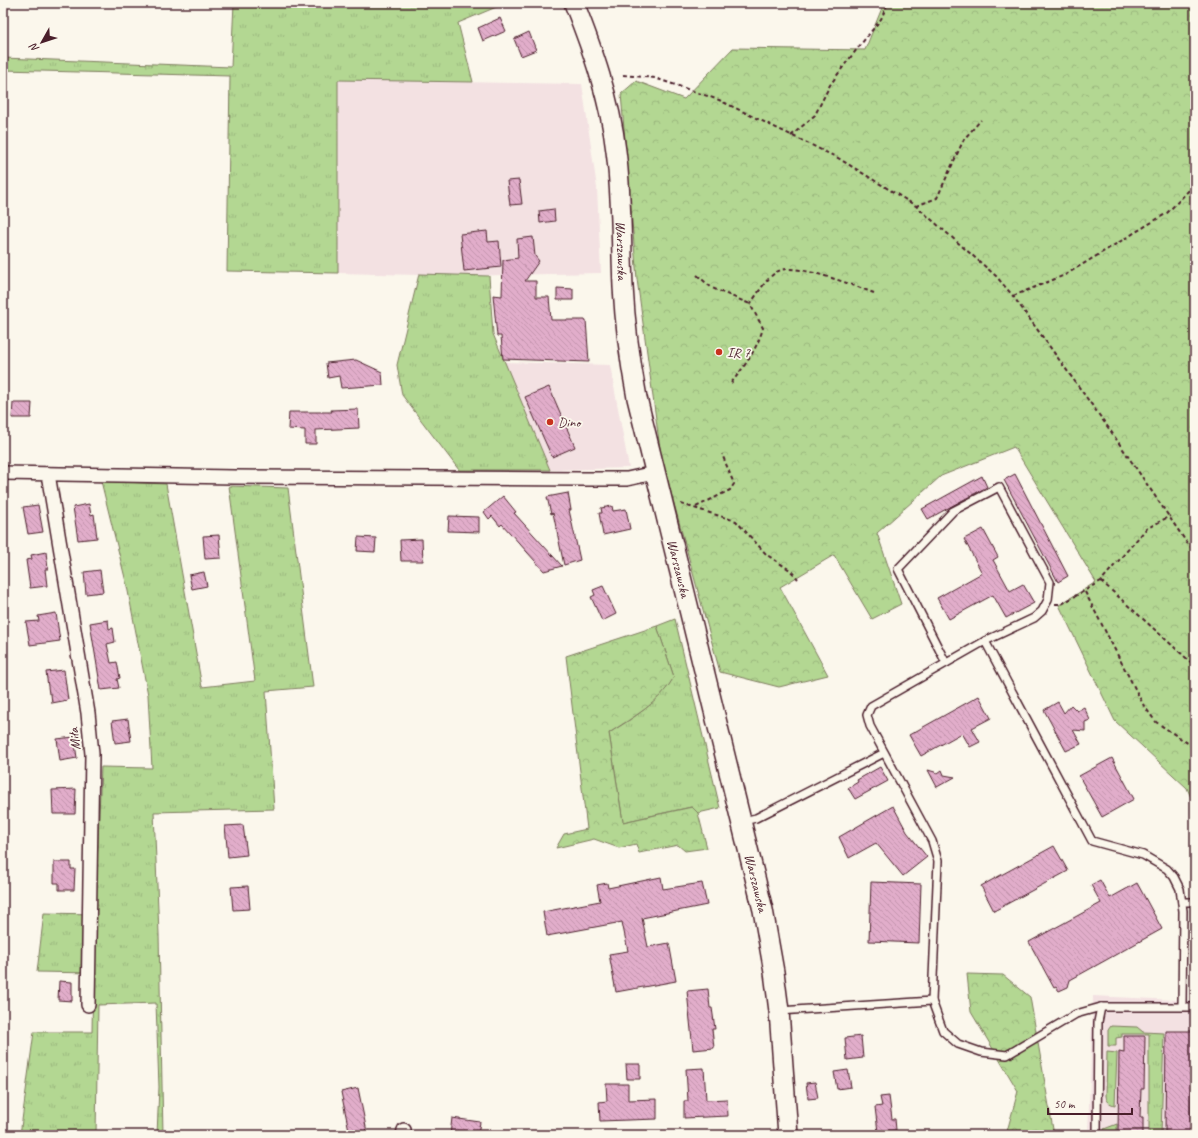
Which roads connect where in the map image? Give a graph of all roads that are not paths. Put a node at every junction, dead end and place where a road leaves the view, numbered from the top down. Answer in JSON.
{"nodes":[{"id":1,"x":574,"y":3,"type":"edge"},
{"id":2,"x":3,"y":473,"type":"edge"},
{"id":3,"x":654,"y":473,"type":"junction"},
{"id":4,"x":48,"y":474,"type":"junction"},
{"id":5,"x":985,"y":641,"type":"junction"},
{"id":6,"x":946,"y":663,"type":"junction"},
{"id":7,"x":884,"y":753,"type":"junction"},
{"id":8,"x":742,"y":822,"type":"junction"},
{"id":9,"x":1182,"y":902,"type":"junction"},
{"id":10,"x":1195,"y":902,"type":"edge"},
{"id":11,"x":932,"y":1001,"type":"junction"},
{"id":12,"x":88,"y":1005,"type":"dead end"},
{"id":13,"x":1182,"y":1006,"type":"junction"},
{"id":14,"x":1101,"y":1007,"type":"junction"},
{"id":15,"x":1195,"y":1008,"type":"edge"},
{"id":16,"x":779,"y":1011,"type":"junction"},
{"id":17,"x":788,"y":1135,"type":"edge"},
{"id":18,"x":1097,"y":1135,"type":"edge"}],
"edges":[{"from":1,"to":3,"type":"main road","name":"Warszawska"},
{"from":2,"to":4,"type":"street"},
{"from":3,"to":4,"type":"street"},
{"from":3,"to":8,"type":"main road","name":"Warszawska"},
{"from":4,"to":12,"type":"street","name":"Miła"},
{"from":5,"to":6,"type":"lane"},
{"from":5,"to":6,"type":"lane"},
{"from":5,"to":9,"type":"lane"},
{"from":6,"to":7,"type":"lane"},
{"from":7,"to":8,"type":"lane"},
{"from":7,"to":11,"type":"lane"},
{"from":8,"to":16,"type":"main road","name":"Warszawska"},
{"from":9,"to":10,"type":"lane"},
{"from":9,"to":13,"type":"lane"},
{"from":11,"to":14,"type":"lane"},
{"from":11,"to":16,"type":"lane"},
{"from":13,"to":14,"type":"lane"},
{"from":13,"to":15,"type":"lane"},
{"from":14,"to":18,"type":"lane"},
{"from":16,"to":17,"type":"main road","name":"Warszawska"}]}
